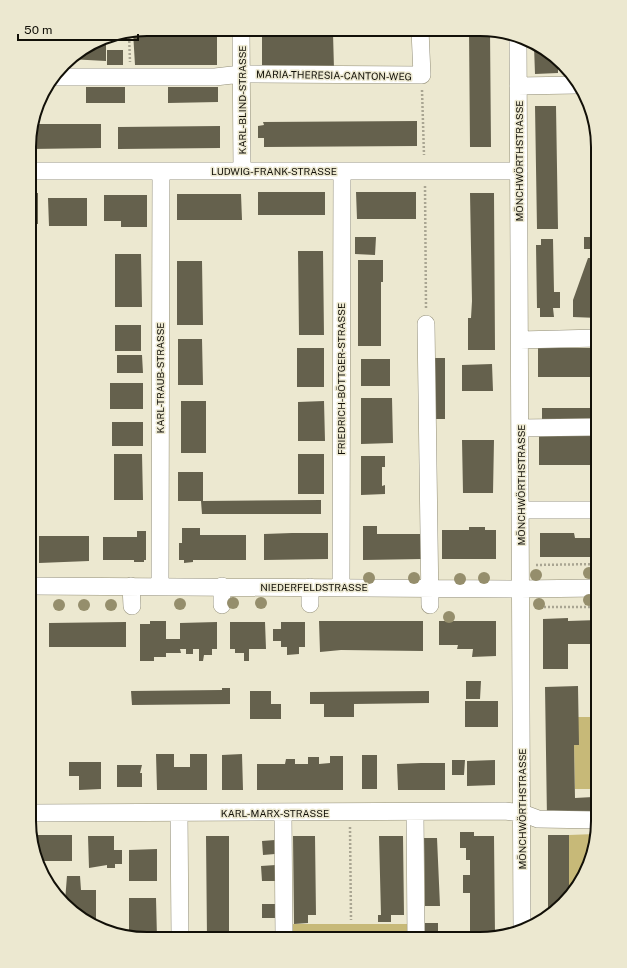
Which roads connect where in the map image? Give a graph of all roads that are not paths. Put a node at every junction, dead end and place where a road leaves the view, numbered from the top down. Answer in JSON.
{"nodes":[{"id":1,"x":242,"y":36,"type":"edge"},
{"id":2,"x":420,"y":36,"type":"edge"},
{"id":3,"x":518,"y":43,"type":"edge"},
{"id":4,"x":241,"y":74,"type":"junction"},
{"id":5,"x":61,"y":77,"type":"edge"},
{"id":6,"x":518,"y":86,"type":"junction"},
{"id":7,"x":572,"y":86,"type":"edge"},
{"id":8,"x":161,"y":170,"type":"junction"},
{"id":9,"x":36,"y":171,"type":"edge"},
{"id":10,"x":242,"y":171,"type":"junction"},
{"id":11,"x":342,"y":171,"type":"junction"},
{"id":12,"x":519,"y":171,"type":"junction"},
{"id":13,"x":426,"y":324,"type":"road end"},
{"id":14,"x":591,"y":338,"type":"edge"},
{"id":15,"x":520,"y":340,"type":"junction"},
{"id":16,"x":591,"y":427,"type":"edge"},
{"id":17,"x":520,"y":428,"type":"junction"},
{"id":18,"x":521,"y":510,"type":"junction"},
{"id":19,"x":591,"y":510,"type":"edge"},
{"id":20,"x":36,"y":586,"type":"edge"},
{"id":21,"x":131,"y":586,"type":"junction"},
{"id":22,"x":160,"y":586,"type":"junction"},
{"id":23,"x":222,"y":586,"type":"junction"},
{"id":24,"x":310,"y":587,"type":"junction"},
{"id":25,"x":341,"y":587,"type":"junction"},
{"id":26,"x":430,"y":588,"type":"junction"},
{"id":27,"x":591,"y":588,"type":"edge"},
{"id":28,"x":520,"y":589,"type":"junction"},
{"id":29,"x":310,"y":604,"type":"dead end"},
{"id":30,"x":222,"y":605,"type":"dead end"},
{"id":31,"x":430,"y":605,"type":"dead end"},
{"id":32,"x":132,"y":606,"type":"dead end"},
{"id":33,"x":415,"y":812,"type":"junction"},
{"id":34,"x":36,"y":813,"type":"edge"},
{"id":35,"x":179,"y":813,"type":"junction"},
{"id":36,"x":283,"y":813,"type":"junction"},
{"id":37,"x":522,"y":813,"type":"junction"},
{"id":38,"x":591,"y":820,"type":"edge"},
{"id":39,"x":522,"y":924,"type":"edge"},
{"id":40,"x":180,"y":932,"type":"edge"},
{"id":41,"x":284,"y":932,"type":"edge"},
{"id":42,"x":416,"y":932,"type":"edge"}],
"edges":[{"from":1,"to":4,"type":"street","name":"KARL-BLIND-STRASSE"},
{"from":2,"to":4,"type":"street","name":"MARIA-THERESIA-CANTON-WEG"},
{"from":3,"to":6,"type":"street","name":"MÖNCHWÖRTHSTRASSE"},
{"from":4,"to":5,"type":"street","name":"MARIA-THERESIA-CANTON-WEG"},
{"from":4,"to":10,"type":"street","name":"KARL-BLIND-STRASSE"},
{"from":6,"to":7,"type":"street"},
{"from":6,"to":12,"type":"street","name":"MÖNCHWÖRTHSTRASSE"},
{"from":8,"to":9,"type":"street","name":"LUDWIG-FRANK-STRASSE"},
{"from":8,"to":10,"type":"street","name":"LUDWIG-FRANK-STRASSE"},
{"from":8,"to":22,"type":"street","name":"KARL-TRAUB-STRASSE"},
{"from":10,"to":11,"type":"street","name":"LUDWIG-FRANK-STRASSE"},
{"from":11,"to":12,"type":"street","name":"LUDWIG-FRANK-STRASSE"},
{"from":11,"to":25,"type":"street","name":"FRIEDRICH-BÖTTGER-STRASSE"},
{"from":12,"to":15,"type":"street","name":"MÖNCHWÖRTHSTRASSE"},
{"from":13,"to":26,"type":"street"},
{"from":14,"to":15,"type":"street"},
{"from":15,"to":17,"type":"street","name":"MÖNCHWÖRTHSTRASSE"},
{"from":16,"to":17,"type":"street"},
{"from":17,"to":18,"type":"street","name":"MÖNCHWÖRTHSTRASSE"},
{"from":18,"to":19,"type":"street"},
{"from":18,"to":28,"type":"street","name":"MÖNCHWÖRTHSTRASSE"},
{"from":20,"to":21,"type":"street","name":"NIEDERFELDSTRASSE"},
{"from":21,"to":22,"type":"street","name":"NIEDERFELDSTRASSE"},
{"from":21,"to":32,"type":"street"},
{"from":22,"to":23,"type":"street","name":"NIEDERFELDSTRASSE"},
{"from":23,"to":24,"type":"street","name":"NIEDERFELDSTRASSE"},
{"from":23,"to":30,"type":"street"},
{"from":24,"to":25,"type":"street","name":"NIEDERFELDSTRASSE"},
{"from":24,"to":29,"type":"street"},
{"from":25,"to":26,"type":"street","name":"NIEDERFELDSTRASSE"},
{"from":26,"to":28,"type":"street","name":"NIEDERFELDSTRASSE"},
{"from":26,"to":31,"type":"street"},
{"from":27,"to":28,"type":"street","name":"NIEDERFELDSTRASSE"},
{"from":28,"to":37,"type":"street","name":"MÖNCHWÖRTHSTRASSE"},
{"from":33,"to":36,"type":"street","name":"KARL-MARX-STRASSE"},
{"from":33,"to":37,"type":"street","name":"KARL-MARX-STRASSE"},
{"from":33,"to":42,"type":"street"},
{"from":34,"to":35,"type":"street","name":"KARL-MARX-STRASSE"},
{"from":35,"to":36,"type":"street","name":"KARL-MARX-STRASSE"},
{"from":35,"to":40,"type":"street"},
{"from":36,"to":41,"type":"street"},
{"from":37,"to":38,"type":"street","name":"KARL-MARX-STRASSE"},
{"from":37,"to":39,"type":"street","name":"MÖNCHWÖRTHSTRASSE"}]}
